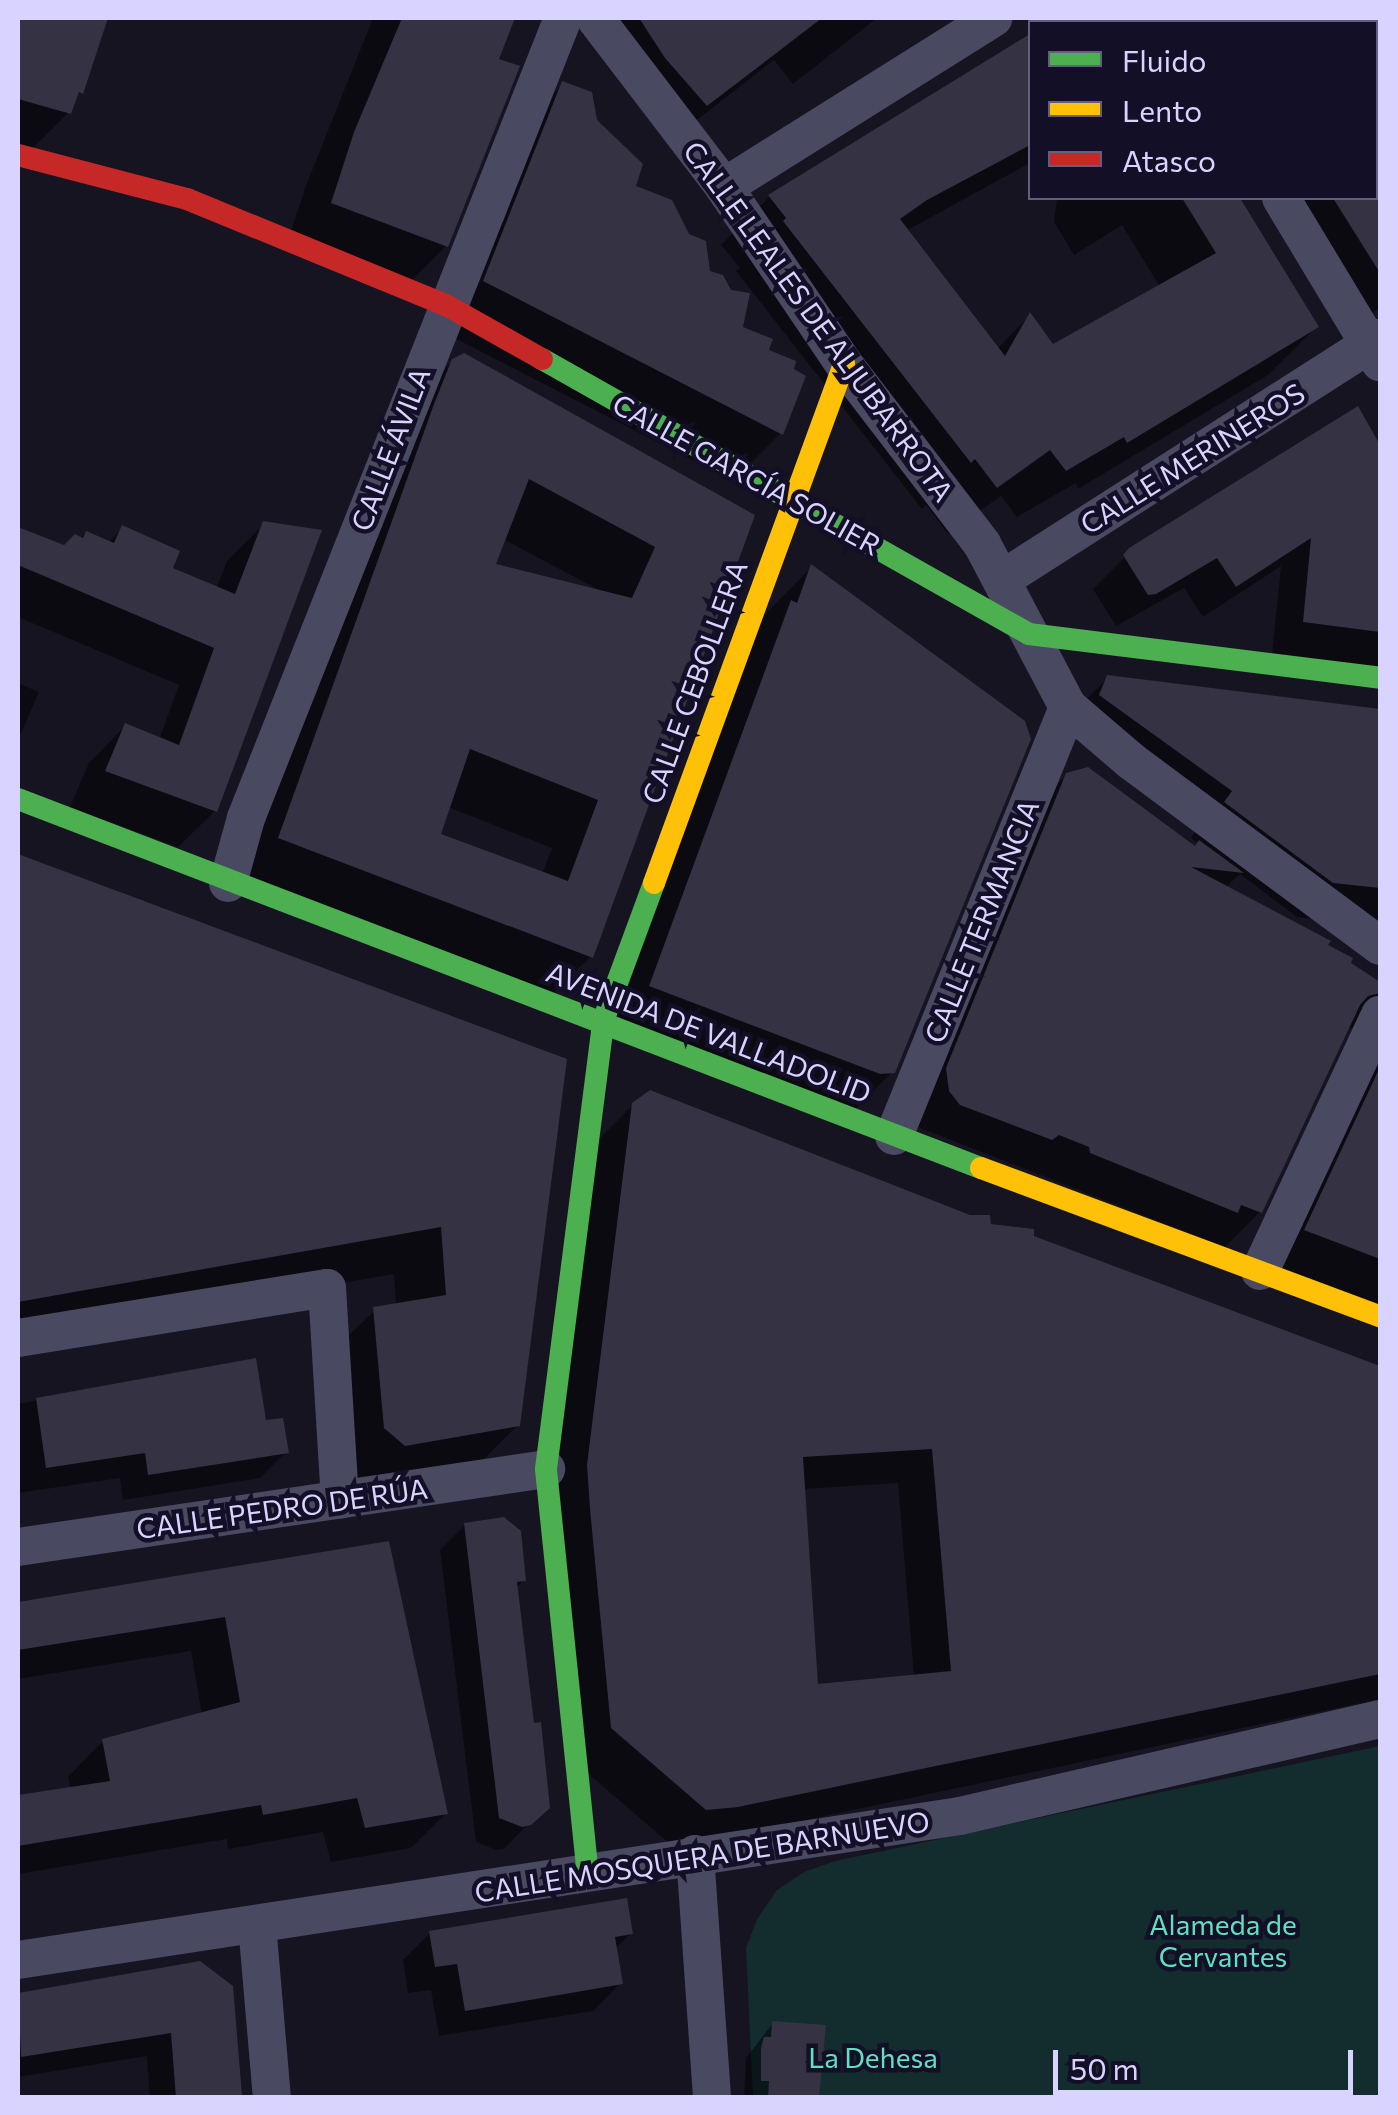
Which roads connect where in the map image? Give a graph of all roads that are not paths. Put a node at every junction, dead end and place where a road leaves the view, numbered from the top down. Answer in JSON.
{"nodes":[{"id":1,"x":562,"y":18,"type":"edge"},
{"id":2,"x":595,"y":18,"type":"edge"},
{"id":3,"x":993,"y":18,"type":"edge"},
{"id":4,"x":18,"y":155,"type":"edge"},
{"id":5,"x":724,"y":187,"type":"junction"},
{"id":6,"x":1282,"y":200,"type":"edge"},
{"id":7,"x":446,"y":305,"type":"junction"},
{"id":8,"x":1377,"y":348,"type":"edge"},
{"id":9,"x":844,"y":364,"type":"junction"},
{"id":10,"x":794,"y":500,"type":"junction"},
{"id":11,"x":1004,"y":578,"type":"junction"},
{"id":12,"x":1029,"y":634,"type":"junction"},
{"id":13,"x":1380,"y":678,"type":"edge"},
{"id":14,"x":1068,"y":706,"type":"junction"},
{"id":15,"x":18,"y":800,"type":"edge"},
{"id":16,"x":228,"y":883,"type":"junction"},
{"id":17,"x":1365,"y":924,"type":"edge"},
{"id":18,"x":1380,"y":946,"type":"edge"},
{"id":19,"x":1380,"y":1015,"type":"edge"},
{"id":20,"x":602,"y":1021,"type":"junction"},
{"id":21,"x":894,"y":1136,"type":"junction"},
{"id":22,"x":1260,"y":1271,"type":"junction"},
{"id":23,"x":1380,"y":1316,"type":"edge"},
{"id":24,"x":18,"y":1338,"type":"edge"},
{"id":25,"x":546,"y":1469,"type":"junction"},
{"id":26,"x":340,"y":1500,"type":"junction"},
{"id":27,"x":18,"y":1547,"type":"edge"},
{"id":28,"x":1380,"y":1719,"type":"edge"},
{"id":29,"x":695,"y":1854,"type":"junction"},
{"id":30,"x":588,"y":1876,"type":"junction"},
{"id":31,"x":257,"y":1924,"type":"junction"},
{"id":32,"x":18,"y":1960,"type":"edge"},
{"id":33,"x":272,"y":2098,"type":"edge"},
{"id":34,"x":712,"y":2098,"type":"edge"}],
"edges":[{"from":1,"to":7,"type":"street","name":"CALLE ÁVILA"},
{"from":2,"to":5,"type":"street","name":"CALLE LEALES DE ALJUBARROTA"},
{"from":3,"to":5,"type":"street"},
{"from":4,"to":7,"type":"street","name":"CALLE GARCÍA SOLIER"},
{"from":5,"to":9,"type":"street","name":"CALLE LEALES DE ALJUBARROTA"},
{"from":6,"to":8,"type":"street"},
{"from":7,"to":10,"type":"street","name":"CALLE GARCÍA SOLIER"},
{"from":7,"to":16,"type":"street","name":"CALLE ÁVILA"},
{"from":8,"to":11,"type":"street","name":"CALLE MERINEROS"},
{"from":9,"to":10,"type":"street","name":"CALLE CEBOLLERA"},
{"from":9,"to":11,"type":"street","name":"CALLE LEALES DE ALJUBARROTA"},
{"from":10,"to":12,"type":"street","name":"CALLE GARCÍA SOLIER"},
{"from":10,"to":20,"type":"street","name":"CALLE CEBOLLERA"},
{"from":11,"to":12,"type":"street","name":"CALLE LEALES DE ALJUBARROTA"},
{"from":12,"to":13,"type":"street"},
{"from":12,"to":14,"type":"street"},
{"from":14,"to":17,"type":"street"},
{"from":14,"to":21,"type":"street","name":"CALLE TERMANCIA"},
{"from":15,"to":16,"type":"street","name":"AVENIDA DE VALLADOLID"},
{"from":16,"to":20,"type":"street","name":"AVENIDA DE VALLADOLID"},
{"from":17,"to":18,"type":"street"},
{"from":19,"to":22,"type":"street"},
{"from":20,"to":21,"type":"street","name":"AVENIDA DE VALLADOLID"},
{"from":20,"to":25,"type":"street","name":"CALLE CEBOLLERA"},
{"from":21,"to":22,"type":"street","name":"AVENIDA DE VALLADOLID"},
{"from":22,"to":23,"type":"street","name":"AVENIDA DE VALLADOLID"},
{"from":24,"to":26,"type":"street"},
{"from":25,"to":26,"type":"street","name":"CALLE PEDRO DE RÚA"},
{"from":25,"to":30,"type":"street","name":"CALLE CEBOLLERA"},
{"from":26,"to":27,"type":"street","name":"CALLE PEDRO DE RÚA"},
{"from":28,"to":29,"type":"street","name":"CALLE MOSQUERA DE BARNUEVO"},
{"from":29,"to":30,"type":"street","name":"CALLE MOSQUERA DE BARNUEVO"},
{"from":29,"to":34,"type":"street"},
{"from":30,"to":31,"type":"street","name":"CALLE MOSQUERA DE BARNUEVO"},
{"from":31,"to":32,"type":"street","name":"CALLE MOSQUERA DE BARNUEVO"},
{"from":31,"to":33,"type":"street"}]}
